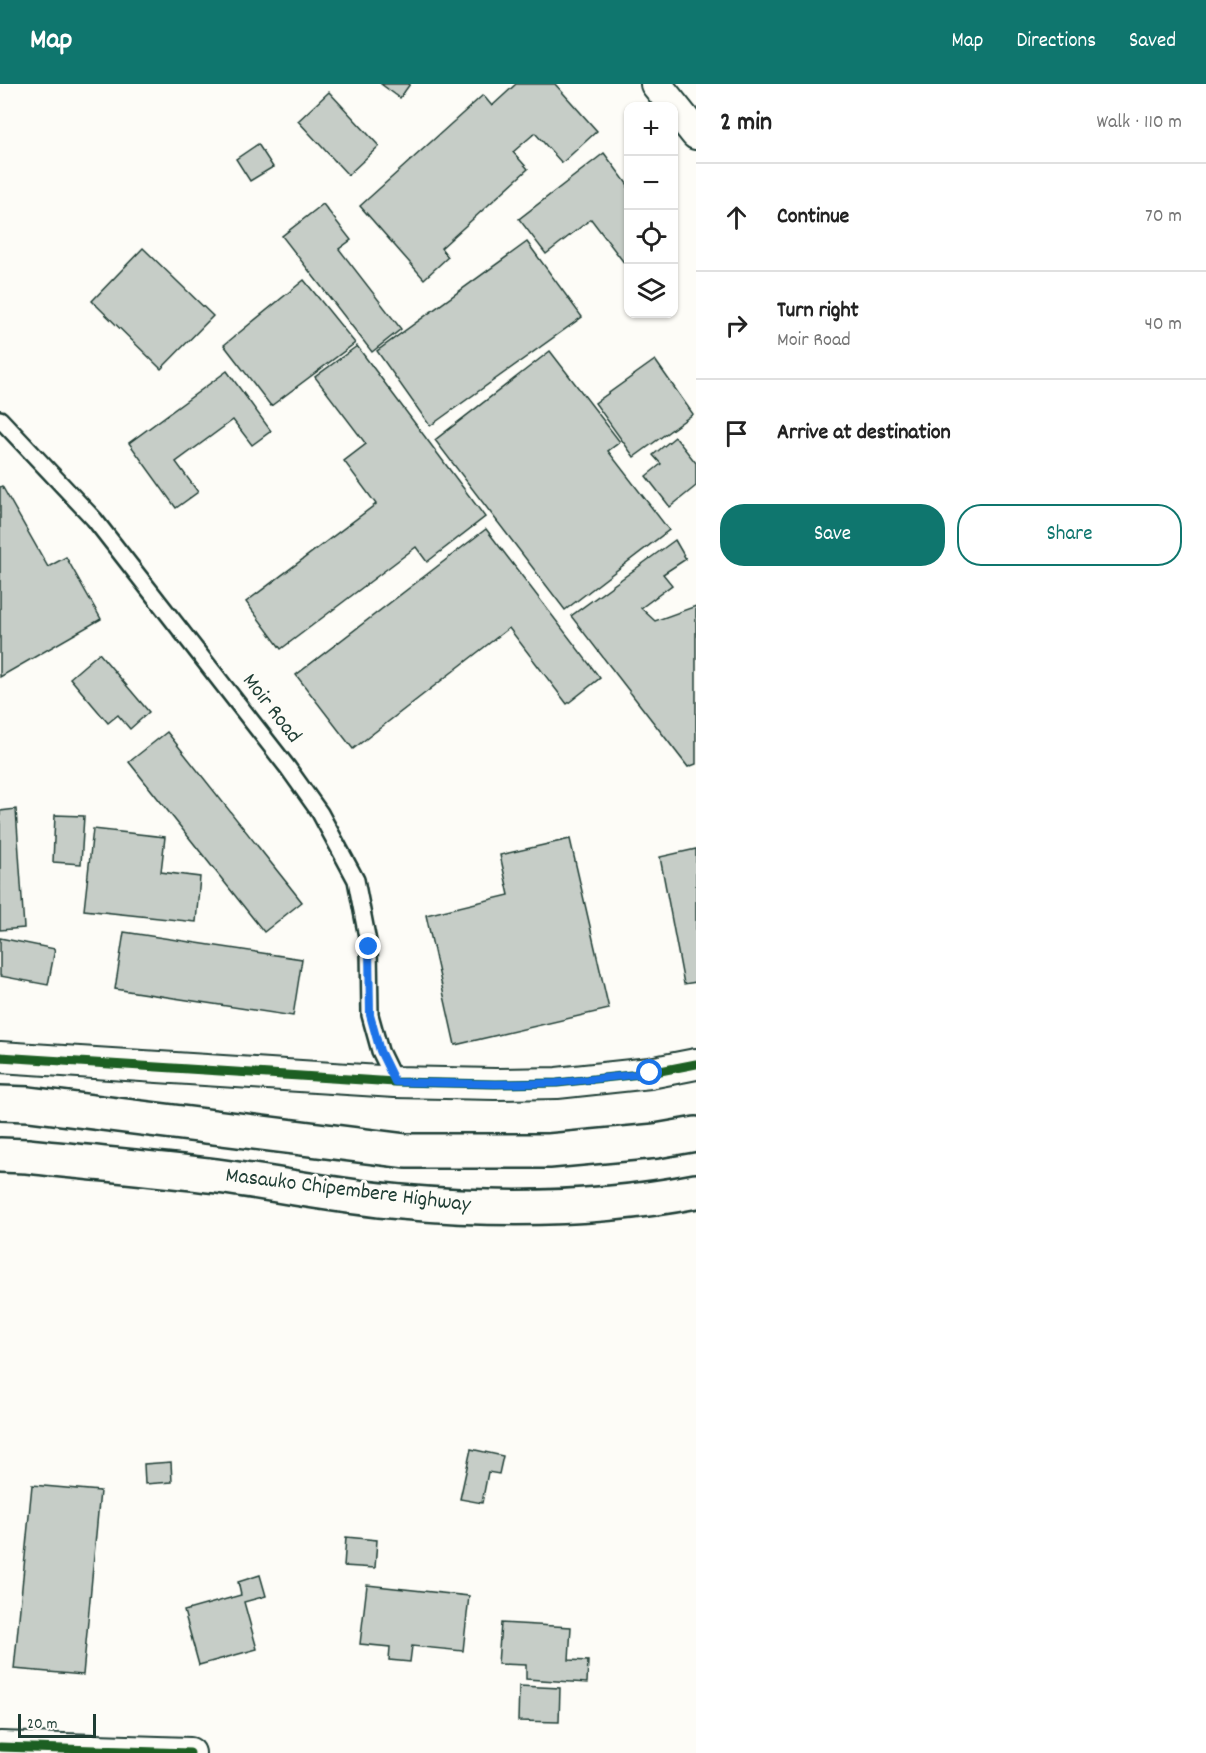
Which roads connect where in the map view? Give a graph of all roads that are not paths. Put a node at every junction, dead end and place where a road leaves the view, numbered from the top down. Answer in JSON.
{"nodes":[{"id":1,"x":656,"y":84,"type":"edge"},
{"id":2,"x":696,"y":134,"type":"edge"},
{"id":3,"x":0,"y":419,"type":"edge"},
{"id":4,"x":0,"y":1057,"type":"edge"},
{"id":5,"x":696,"y":1064,"type":"edge"},
{"id":6,"x":395,"y":1082,"type":"junction"},
{"id":7,"x":0,"y":1103,"type":"edge"},
{"id":8,"x":696,"y":1134,"type":"edge"},
{"id":9,"x":0,"y":1155,"type":"edge"},
{"id":10,"x":696,"y":1191,"type":"edge"},
{"id":11,"x":0,"y":1747,"type":"edge"},
{"id":12,"x":190,"y":1753,"type":"edge"}],
"edges":[{"from":1,"to":2,"type":"street"},
{"from":3,"to":6,"type":"lane","name":"Moir Road"},
{"from":4,"to":6,"type":"street"},
{"from":5,"to":6,"type":"street"},
{"from":7,"to":8,"type":"highway"},
{"from":9,"to":10,"type":"highway","name":"Masauko Chipembere Highway"},
{"from":11,"to":12,"type":"street"}]}
